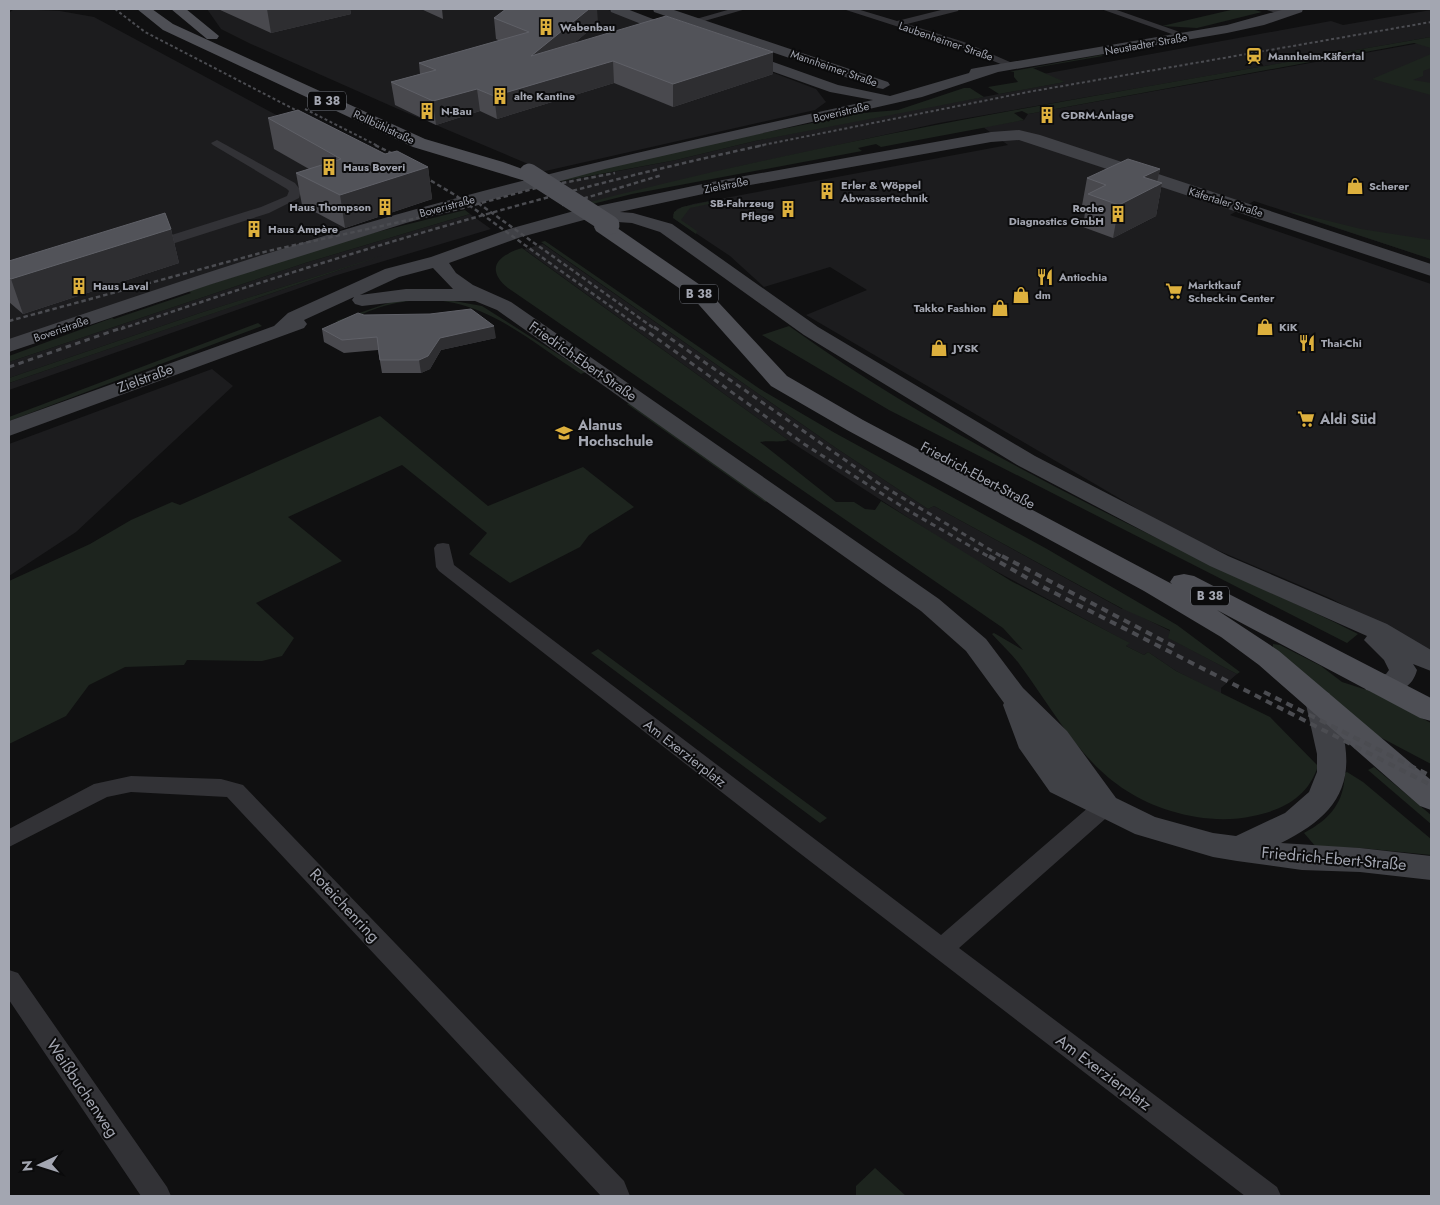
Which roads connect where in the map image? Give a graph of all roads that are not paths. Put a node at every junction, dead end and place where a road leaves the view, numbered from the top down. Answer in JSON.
{"nodes":[{"id":1,"x":144,"y":9,"type":"edge"},
{"id":2,"x":616,"y":9,"type":"edge"},
{"id":3,"x":659,"y":9,"type":"edge"},
{"id":4,"x":741,"y":9,"type":"edge"},
{"id":5,"x":848,"y":9,"type":"edge"},
{"id":6,"x":955,"y":9,"type":"edge"},
{"id":7,"x":1106,"y":9,"type":"edge"},
{"id":8,"x":1269,"y":9,"type":"edge"},
{"id":9,"x":186,"y":11,"type":"edge"},
{"id":10,"x":1291,"y":11,"type":"edge"},
{"id":11,"x":694,"y":21,"type":"junction"},
{"id":12,"x":897,"y":24,"type":"junction"},
{"id":13,"x":1189,"y":37,"type":"junction"},
{"id":14,"x":693,"y":38,"type":"edge"},
{"id":15,"x":728,"y":51,"type":"edge"},
{"id":16,"x":1014,"y":66,"type":"junction"},
{"id":17,"x":993,"y":70,"type":"junction"},
{"id":18,"x":868,"y":79,"type":"junction"},
{"id":19,"x":942,"y":79,"type":"junction"},
{"id":20,"x":893,"y":80,"type":"dead end"},
{"id":21,"x":912,"y":80,"type":"dead end"},
{"id":22,"x":835,"y":89,"type":"junction"},
{"id":23,"x":895,"y":98,"type":"junction"},
{"id":24,"x":846,"y":111,"type":"junction"},
{"id":25,"x":1019,"y":135,"type":"joint"},
{"id":26,"x":217,"y":142,"type":"dead end"},
{"id":27,"x":526,"y":174,"type":"junction"},
{"id":28,"x":635,"y":208,"type":"junction"},
{"id":29,"x":606,"y":226,"type":"junction"},
{"id":30,"x":132,"y":252,"type":"edge"},
{"id":31,"x":444,"y":259,"type":"junction"},
{"id":32,"x":1431,"y":270,"type":"edge"},
{"id":33,"x":479,"y":295,"type":"junction"},
{"id":34,"x":362,"y":300,"type":"junction"},
{"id":35,"x":504,"y":306,"type":"junction"},
{"id":36,"x":282,"y":328,"type":"junction"},
{"id":37,"x":9,"y":346,"type":"edge"},
{"id":38,"x":9,"y":428,"type":"edge"},
{"id":39,"x":443,"y":548,"type":"dead end"},
{"id":40,"x":1332,"y":612,"type":"junction"},
{"id":41,"x":1431,"y":662,"type":"edge"},
{"id":42,"x":1376,"y":683,"type":"junction"},
{"id":43,"x":1319,"y":700,"type":"junction"},
{"id":44,"x":1431,"y":712,"type":"edge"},
{"id":45,"x":1431,"y":798,"type":"edge"},
{"id":46,"x":1105,"y":806,"type":"junction"},
{"id":47,"x":9,"y":839,"type":"edge"},
{"id":48,"x":1237,"y":848,"type":"junction"},
{"id":49,"x":1431,"y":868,"type":"edge"},
{"id":50,"x":942,"y":948,"type":"junction"},
{"id":51,"x":9,"y":980,"type":"edge"},
{"id":52,"x":157,"y":1196,"type":"edge"},
{"id":53,"x":616,"y":1196,"type":"edge"},
{"id":54,"x":1267,"y":1196,"type":"edge"}],
"edges":[{"from":1,"to":27,"type":"main road","name":"Rollbühlstraße","number":"B 38"},
{"from":2,"to":14,"type":"street"},
{"from":3,"to":11,"type":"street","name":"Mannheimer Straße"},
{"from":4,"to":11,"type":"street"},
{"from":5,"to":12,"type":"street","name":"Laubenheimer Straße"},
{"from":6,"to":12,"type":"street"},
{"from":7,"to":13,"type":"street"},
{"from":8,"to":10,"type":"street"},
{"from":9,"to":27,"type":"main road","name":"Rollbühlstraße","number":"B 38"},
{"from":10,"to":13,"type":"street","name":"Neustadter Straße"},
{"from":11,"to":18,"type":"street","name":"Mannheimer Straße"},
{"from":12,"to":16,"type":"street","name":"Laubenheimer Straße"},
{"from":13,"to":16,"type":"street","name":"Neustadter Straße"},
{"from":15,"to":22,"type":"street","name":"Mannheimer Straße"},
{"from":16,"to":17,"type":"street","name":"Neustadter Straße"},
{"from":17,"to":19,"type":"street","name":"Neustadter Straße"},
{"from":17,"to":23,"type":"street","name":"Neustadter Straße"},
{"from":18,"to":20,"type":"street"},
{"from":18,"to":22,"type":"street"},
{"from":18,"to":23,"type":"street","name":"Mannheimer Straße"},
{"from":19,"to":21,"type":"street"},
{"from":19,"to":23,"type":"street","name":"Neustadter Straße"},
{"from":22,"to":23,"type":"street","name":"Mannheimer Straße"},
{"from":22,"to":24,"type":"street"},
{"from":23,"to":24,"type":"street","name":"Boveristraße"},
{"from":24,"to":37,"type":"street","name":"Boveristraße"},
{"from":25,"to":28,"type":"street","name":"Zielstraße"},
{"from":25,"to":32,"type":"street","name":"Käfertaler Straße"},
{"from":26,"to":30,"type":"street"},
{"from":27,"to":29,"type":"main road","number":"B 38"},
{"from":28,"to":31,"type":"street","name":"Zielstraße"},
{"from":28,"to":40,"type":"street"},
{"from":29,"to":42,"type":"main road","name":"Friedrich-Ebert-Straße","number":"B 38"},
{"from":29,"to":43,"type":"main road","name":"Friedrich-Ebert-Straße","number":"B 38"},
{"from":31,"to":33,"type":"street","name":"Friedrich-Ebert-Straße"},
{"from":31,"to":34,"type":"street","name":"Zielstraße"},
{"from":31,"to":35,"type":"street","name":"Friedrich-Ebert-Straße"},
{"from":31,"to":36,"type":"street","name":"Zielstraße"},
{"from":33,"to":34,"type":"street","name":"Friedrich-Ebert-Straße"},
{"from":33,"to":35,"type":"street","name":"Friedrich-Ebert-Straße"},
{"from":34,"to":36,"type":"street","name":"Zielstraße"},
{"from":35,"to":46,"type":"street","name":"Friedrich-Ebert-Straße"},
{"from":36,"to":38,"type":"street","name":"Zielstraße"},
{"from":39,"to":50,"type":"street","name":"Am Exerzierplatz"},
{"from":40,"to":41,"type":"street"},
{"from":40,"to":42,"type":"street"},
{"from":42,"to":44,"type":"main road","name":"Friedrich-Ebert-Straße","number":"B 38"},
{"from":43,"to":45,"type":"main road","name":"Friedrich-Ebert-Straße","number":"B 38"},
{"from":43,"to":48,"type":"street","name":"Friedrich-Ebert-Straße"},
{"from":46,"to":48,"type":"street","name":"Friedrich-Ebert-Straße"},
{"from":46,"to":50,"type":"street"},
{"from":47,"to":53,"type":"street","name":"Roteichenring"},
{"from":48,"to":49,"type":"street","name":"Friedrich-Ebert-Straße"},
{"from":50,"to":54,"type":"street","name":"Am Exerzierplatz"},
{"from":51,"to":52,"type":"street","name":"Weißbuchenweg"}]}
